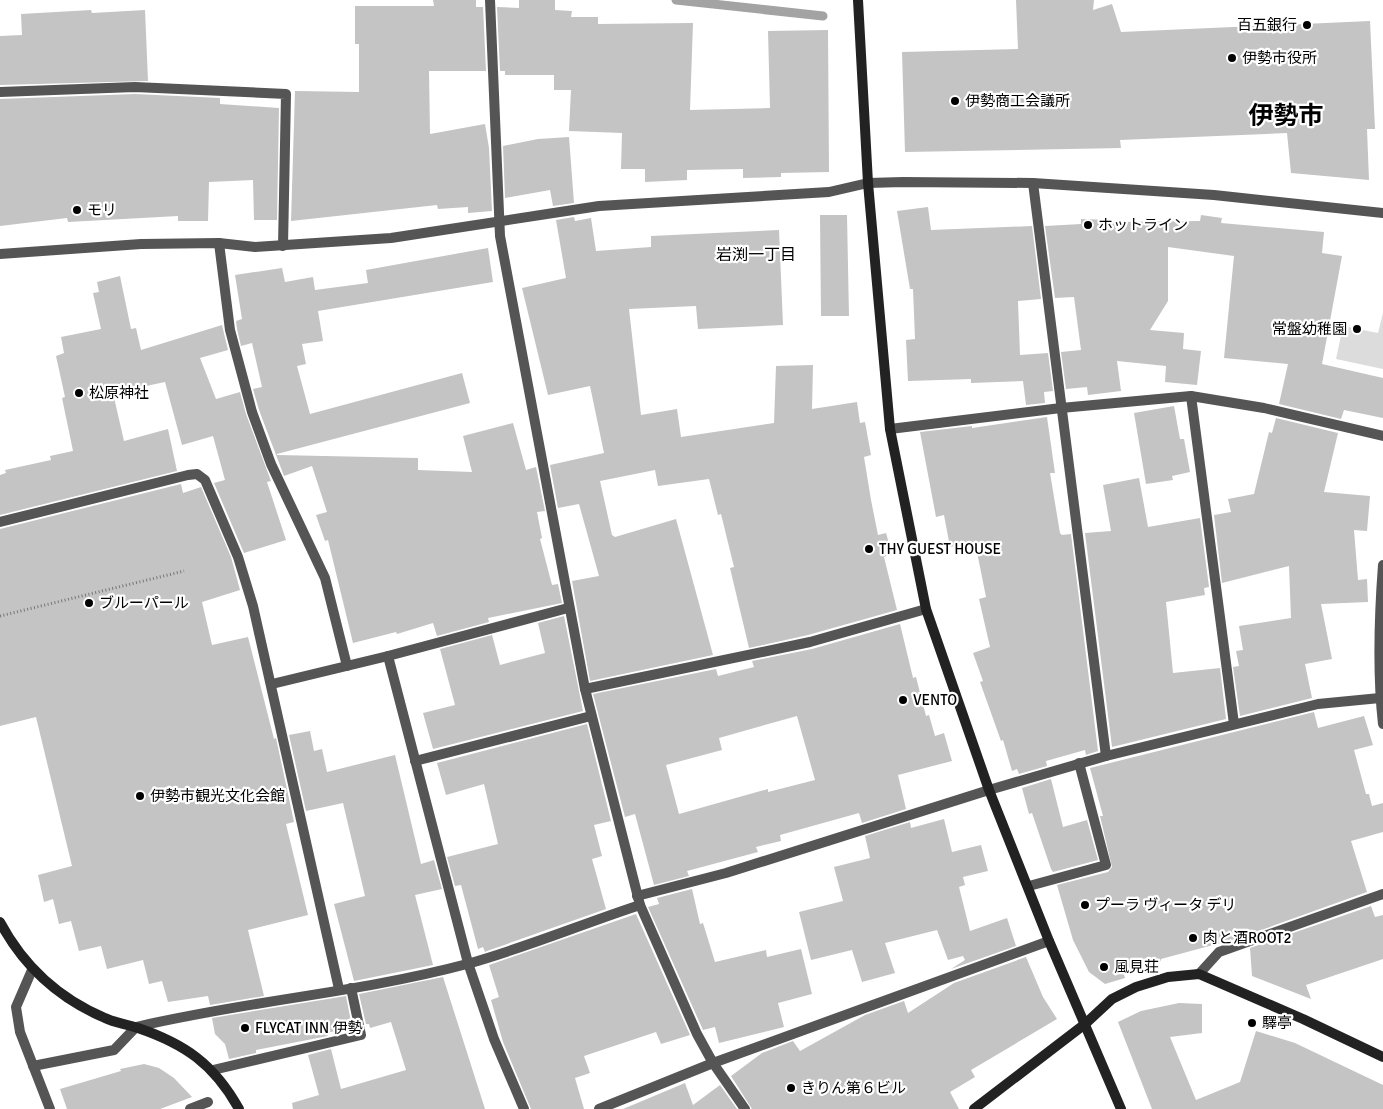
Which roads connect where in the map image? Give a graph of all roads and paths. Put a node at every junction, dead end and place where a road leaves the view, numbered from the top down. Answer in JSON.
{"nodes":[{"id":1,"x":490,"y":0,"type":"edge"},
{"id":2,"x":858,"y":0,"type":"edge"},
{"id":3,"x":0,"y":92,"type":"edge"},
{"id":4,"x":868,"y":183,"type":"junction"},
{"id":5,"x":1033,"y":183,"type":"junction"},
{"id":6,"x":1383,"y":213,"type":"edge"},
{"id":7,"x":499,"y":221,"type":"junction"},
{"id":8,"x":219,"y":243,"type":"junction"},
{"id":9,"x":283,"y":246,"type":"junction"},
{"id":10,"x":0,"y":254,"type":"edge"},
{"id":11,"x":1191,"y":396,"type":"junction"},
{"id":12,"x":1061,"y":408,"type":"junction"},
{"id":13,"x":890,"y":429,"type":"junction"},
{"id":14,"x":1383,"y":436,"type":"edge"},
{"id":15,"x":0,"y":522,"type":"edge"},
{"id":16,"x":1383,"y":565,"type":"edge"},
{"id":17,"x":184,"y":571,"type":"dead end"},
{"id":18,"x":568,"y":608,"type":"junction"},
{"id":19,"x":926,"y":610,"type":"junction"},
{"id":20,"x":0,"y":616,"type":"edge"},
{"id":21,"x":388,"y":656,"type":"junction"},
{"id":22,"x":347,"y":666,"type":"junction"},
{"id":23,"x":272,"y":684,"type":"junction"},
{"id":24,"x":585,"y":689,"type":"junction"},
{"id":25,"x":1382,"y":698,"type":"edge"},
{"id":26,"x":591,"y":716,"type":"junction"},
{"id":27,"x":1234,"y":724,"type":"junction"},
{"id":28,"x":1383,"y":724,"type":"edge"},
{"id":29,"x":1106,"y":756,"type":"junction"},
{"id":30,"x":415,"y":761,"type":"junction"},
{"id":31,"x":1079,"y":763,"type":"junction"},
{"id":32,"x":989,"y":790,"type":"junction"},
{"id":33,"x":1029,"y":886,"type":"junction"},
{"id":34,"x":1383,"y":894,"type":"edge"},
{"id":35,"x":638,"y":901,"type":"junction"},
{"id":36,"x":0,"y":922,"type":"edge"},
{"id":37,"x":1049,"y":941,"type":"junction"},
{"id":38,"x":468,"y":963,"type":"junction"},
{"id":39,"x":32,"y":970,"type":"junction"},
{"id":40,"x":1199,"y":974,"type":"junction"},
{"id":41,"x":351,"y":988,"type":"junction"},
{"id":42,"x":339,"y":989,"type":"junction"},
{"id":43,"x":1085,"y":1024,"type":"junction"},
{"id":44,"x":136,"y":1027,"type":"junction"},
{"id":45,"x":1383,"y":1057,"type":"edge"},
{"id":46,"x":713,"y":1063,"type":"junction"},
{"id":47,"x":33,"y":1066,"type":"junction"},
{"id":48,"x":213,"y":1070,"type":"junction"},
{"id":49,"x":208,"y":1102,"type":"dead end"},
{"id":50,"x":50,"y":1109,"type":"edge"},
{"id":51,"x":190,"y":1109,"type":"edge"},
{"id":52,"x":239,"y":1109,"type":"edge"},
{"id":53,"x":524,"y":1109,"type":"edge"},
{"id":54,"x":599,"y":1109,"type":"edge"},
{"id":55,"x":745,"y":1109,"type":"edge"},
{"id":56,"x":974,"y":1109,"type":"edge"},
{"id":57,"x":1121,"y":1109,"type":"edge"}],
"edges":[{"from":1,"to":7,"type":"street"},
{"from":2,"to":4,"type":"street"},
{"from":3,"to":9,"type":"street"},
{"from":4,"to":5,"type":"street"},
{"from":4,"to":7,"type":"street"},
{"from":4,"to":13,"type":"street"},
{"from":5,"to":6,"type":"street"},
{"from":5,"to":12,"type":"street"},
{"from":7,"to":9,"type":"street"},
{"from":7,"to":18,"type":"street"},
{"from":8,"to":9,"type":"street"},
{"from":8,"to":10,"type":"street"},
{"from":8,"to":22,"type":"street"},
{"from":11,"to":12,"type":"street"},
{"from":11,"to":14,"type":"street"},
{"from":11,"to":27,"type":"street"},
{"from":12,"to":13,"type":"street"},
{"from":12,"to":29,"type":"street"},
{"from":13,"to":19,"type":"street"},
{"from":15,"to":23,"type":"street"},
{"from":16,"to":25,"type":"street"},
{"from":17,"to":20,"type":"path"},
{"from":18,"to":21,"type":"street"},
{"from":18,"to":24,"type":"street"},
{"from":19,"to":24,"type":"street"},
{"from":19,"to":32,"type":"street"},
{"from":21,"to":22,"type":"street"},
{"from":21,"to":30,"type":"street"},
{"from":22,"to":23,"type":"street"},
{"from":23,"to":42,"type":"street"},
{"from":24,"to":26,"type":"street"},
{"from":25,"to":27,"type":"street"},
{"from":25,"to":28,"type":"street"},
{"from":26,"to":30,"type":"street"},
{"from":26,"to":35,"type":"street"},
{"from":27,"to":29,"type":"street"},
{"from":29,"to":31,"type":"street"},
{"from":30,"to":38,"type":"street"},
{"from":31,"to":32,"type":"street"},
{"from":31,"to":33,"type":"street"},
{"from":32,"to":33,"type":"street"},
{"from":32,"to":35,"type":"street"},
{"from":33,"to":37,"type":"street"},
{"from":34,"to":40,"type":"street"},
{"from":35,"to":38,"type":"street"},
{"from":35,"to":46,"type":"street"},
{"from":36,"to":39,"type":"street"},
{"from":37,"to":43,"type":"street"},
{"from":37,"to":46,"type":"street"},
{"from":38,"to":41,"type":"street"},
{"from":38,"to":53,"type":"street"},
{"from":39,"to":44,"type":"street"},
{"from":39,"to":47,"type":"street"},
{"from":40,"to":43,"type":"street"},
{"from":40,"to":45,"type":"street"},
{"from":41,"to":42,"type":"street"},
{"from":41,"to":48,"type":"street"},
{"from":42,"to":44,"type":"street"},
{"from":43,"to":56,"type":"street"},
{"from":43,"to":57,"type":"street"},
{"from":44,"to":47,"type":"street"},
{"from":44,"to":48,"type":"street"},
{"from":46,"to":54,"type":"street"},
{"from":46,"to":55,"type":"street"},
{"from":47,"to":50,"type":"street"},
{"from":48,"to":52,"type":"street"},
{"from":49,"to":51,"type":"street"}]}
